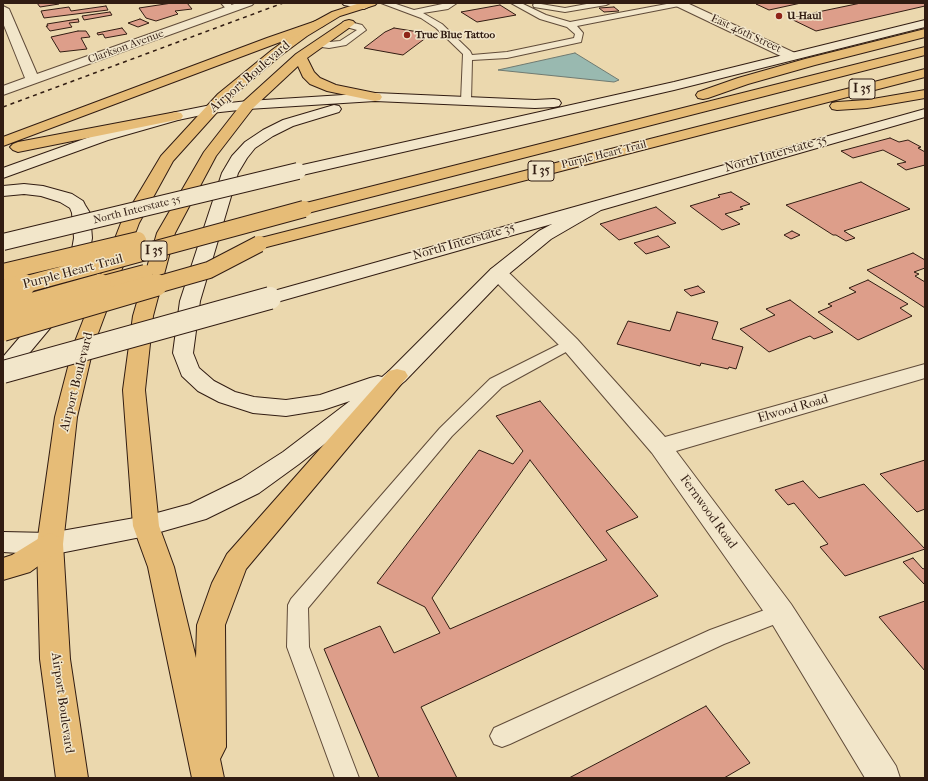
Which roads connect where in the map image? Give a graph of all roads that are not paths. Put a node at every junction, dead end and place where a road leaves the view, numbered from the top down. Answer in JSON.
{"nodes":[{"id":1,"x":248,"y":3,"type":"edge"},
{"id":2,"x":348,"y":3,"type":"edge"},
{"id":3,"x":385,"y":3,"type":"edge"},
{"id":4,"x":430,"y":3,"type":"edge"},
{"id":5,"x":453,"y":3,"type":"edge"},
{"id":6,"x":515,"y":3,"type":"edge"},
{"id":7,"x":533,"y":3,"type":"edge"},
{"id":8,"x":606,"y":3,"type":"edge"},
{"id":9,"x":680,"y":3,"type":"edge"},
{"id":10,"x":368,"y":5,"type":"edge"},
{"id":11,"x":228,"y":6,"type":"edge"},
{"id":12,"x":445,"y":7,"type":"junction"},
{"id":13,"x":3,"y":9,"type":"edge"},
{"id":14,"x":415,"y":12,"type":"junction"},
{"id":15,"x":925,"y":23,"type":"edge"},
{"id":16,"x":319,"y":24,"type":"junction"},
{"id":17,"x":346,"y":24,"type":"junction"},
{"id":18,"x":570,"y":24,"type":"junction"},
{"id":19,"x":925,"y":33,"type":"edge"},
{"id":20,"x":317,"y":44,"type":"junction"},
{"id":21,"x":925,"y":51,"type":"edge"},
{"id":22,"x":791,"y":56,"type":"junction"},
{"id":23,"x":300,"y":57,"type":"junction"},
{"id":24,"x":467,"y":58,"type":"junction"},
{"id":25,"x":925,"y":73,"type":"edge"},
{"id":26,"x":33,"y":81,"type":"junction"},
{"id":27,"x":3,"y":91,"type":"edge"},
{"id":28,"x":925,"y":94,"type":"edge"},
{"id":29,"x":375,"y":97,"type":"junction"},
{"id":30,"x":621,"y":98,"type":"junction"},
{"id":31,"x":466,"y":101,"type":"junction"},
{"id":32,"x":248,"y":105,"type":"junction"},
{"id":33,"x":800,"y":105,"type":"junction"},
{"id":34,"x":211,"y":109,"type":"junction"},
{"id":35,"x":176,"y":116,"type":"junction"},
{"id":36,"x":672,"y":116,"type":"junction"},
{"id":37,"x":922,"y":116,"type":"edge"},
{"id":38,"x":3,"y":142,"type":"edge"},
{"id":39,"x":3,"y":150,"type":"edge"},
{"id":40,"x":3,"y":173,"type":"edge"},
{"id":41,"x":3,"y":191,"type":"edge"},
{"id":42,"x":599,"y":204,"type":"junction"},
{"id":43,"x":304,"y":209,"type":"junction"},
{"id":44,"x":3,"y":242,"type":"edge"},
{"id":45,"x":259,"y":244,"type":"junction"},
{"id":46,"x":3,"y":272,"type":"edge"},
{"id":47,"x":498,"y":273,"type":"junction"},
{"id":48,"x":3,"y":291,"type":"edge"},
{"id":49,"x":3,"y":312,"type":"edge"},
{"id":50,"x":3,"y":330,"type":"edge"},
{"id":51,"x":570,"y":344,"type":"junction"},
{"id":52,"x":3,"y":371,"type":"edge"},
{"id":53,"x":925,"y":371,"type":"edge"},
{"id":54,"x":397,"y":376,"type":"junction"},
{"id":55,"x":660,"y":447,"type":"junction"},
{"id":56,"x":146,"y":526,"type":"junction"},
{"id":57,"x":3,"y":542,"type":"edge"},
{"id":58,"x":50,"y":544,"type":"junction"},
{"id":59,"x":3,"y":569,"type":"edge"},
{"id":60,"x":781,"y":613,"type":"junction"},
{"id":61,"x":502,"y":736,"type":"dead end"},
{"id":62,"x":72,"y":778,"type":"edge"},
{"id":63,"x":209,"y":778,"type":"edge"},
{"id":64,"x":347,"y":778,"type":"edge"},
{"id":65,"x":884,"y":778,"type":"edge"}],
"edges":[{"from":1,"to":11,"type":"main road","name":"Clarkson Avenue"},
{"from":2,"to":10,"type":"main road"},
{"from":3,"to":14,"type":"lane"},
{"from":4,"to":12,"type":"lane"},
{"from":5,"to":12,"type":"lane"},
{"from":6,"to":18,"type":"lane"},
{"from":7,"to":8,"type":"lane"},
{"from":9,"to":18,"type":"lane"},
{"from":9,"to":22,"type":"main road","name":"East 46th Street"},
{"from":10,"to":16,"type":"main road","name":"Airport Boulevard"},
{"from":10,"to":17,"type":"main road","name":"Airport Boulevard"},
{"from":11,"to":26,"type":"main road","name":"Clarkson Avenue"},
{"from":12,"to":14,"type":"lane"},
{"from":13,"to":26,"type":"main road"},
{"from":14,"to":24,"type":"lane"},
{"from":15,"to":22,"type":"main road","name":"North Interstate 35"},
{"from":16,"to":34,"type":"main road","name":"Airport Boulevard"},
{"from":16,"to":38,"type":"main road"},
{"from":17,"to":20,"type":"main road","name":"Airport Boulevard"},
{"from":17,"to":20,"type":"lane"},
{"from":18,"to":24,"type":"lane"},
{"from":19,"to":36,"type":"main road"},
{"from":20,"to":23,"type":"main road","name":"Airport Boulevard"},
{"from":21,"to":36,"type":"main road","name":"Purple Heart Trail","number":"I 35"},
{"from":22,"to":30,"type":"main road","name":"North Interstate 35"},
{"from":23,"to":29,"type":"main road"},
{"from":23,"to":32,"type":"main road","name":"Airport Boulevard"},
{"from":24,"to":31,"type":"lane"},
{"from":25,"to":33,"type":"main road","name":"Purple Heart Trail","number":"I 35"},
{"from":26,"to":27,"type":"main road","name":"Clarkson Avenue"},
{"from":28,"to":33,"type":"main road"},
{"from":29,"to":31,"type":"main road"},
{"from":29,"to":32,"type":"main road"},
{"from":29,"to":54,"type":"main road"},
{"from":30,"to":31,"type":"main road"},
{"from":30,"to":44,"type":"main road","name":"North Interstate 35","bridge":true},
{"from":32,"to":34,"type":"main road"},
{"from":32,"to":56,"type":"main road","name":"Airport Boulevard"},
{"from":33,"to":45,"type":"main road","name":"Purple Heart Trail","number":"I 35"},
{"from":34,"to":35,"type":"main road"},
{"from":34,"to":58,"type":"main road","name":"Airport Boulevard"},
{"from":35,"to":39,"type":"main road"},
{"from":35,"to":40,"type":"main road"},
{"from":36,"to":43,"type":"main road","name":"Purple Heart Trail","number":"I 35"},
{"from":37,"to":42,"type":"main road","name":"North Interstate 35"},
{"from":41,"to":52,"type":"main road"},
{"from":42,"to":47,"type":"main road"},
{"from":42,"to":52,"type":"main road","name":"North Interstate 35","bridge":true},
{"from":43,"to":46,"type":"main road","name":"Purple Heart Trail","number":"I 35","bridge":true},
{"from":43,"to":48,"type":"main road","name":"Purple Heart Trail","number":"I 35","bridge":true},
{"from":45,"to":49,"type":"main road","name":"Purple Heart Trail","number":"I 35","bridge":true},
{"from":45,"to":50,"type":"main road","name":"Purple Heart Trail","number":"I 35","bridge":true},
{"from":47,"to":51,"type":"main road","name":"Fernwood Road"},
{"from":47,"to":54,"type":"main road"},
{"from":51,"to":55,"type":"main road","name":"Fernwood Road"},
{"from":51,"to":64,"type":"lane"},
{"from":53,"to":55,"type":"main road","name":"Elwood Road"},
{"from":54,"to":56,"type":"main road"},
{"from":54,"to":63,"type":"main road"},
{"from":55,"to":60,"type":"main road","name":"Fernwood Road"},
{"from":56,"to":58,"type":"main road"},
{"from":56,"to":63,"type":"main road","name":"Airport Boulevard"},
{"from":57,"to":58,"type":"main road"},
{"from":58,"to":59,"type":"main road"},
{"from":58,"to":62,"type":"main road","name":"Airport Boulevard"},
{"from":60,"to":61,"type":"lane"},
{"from":60,"to":65,"type":"main road","name":"Fernwood Road"}]}
